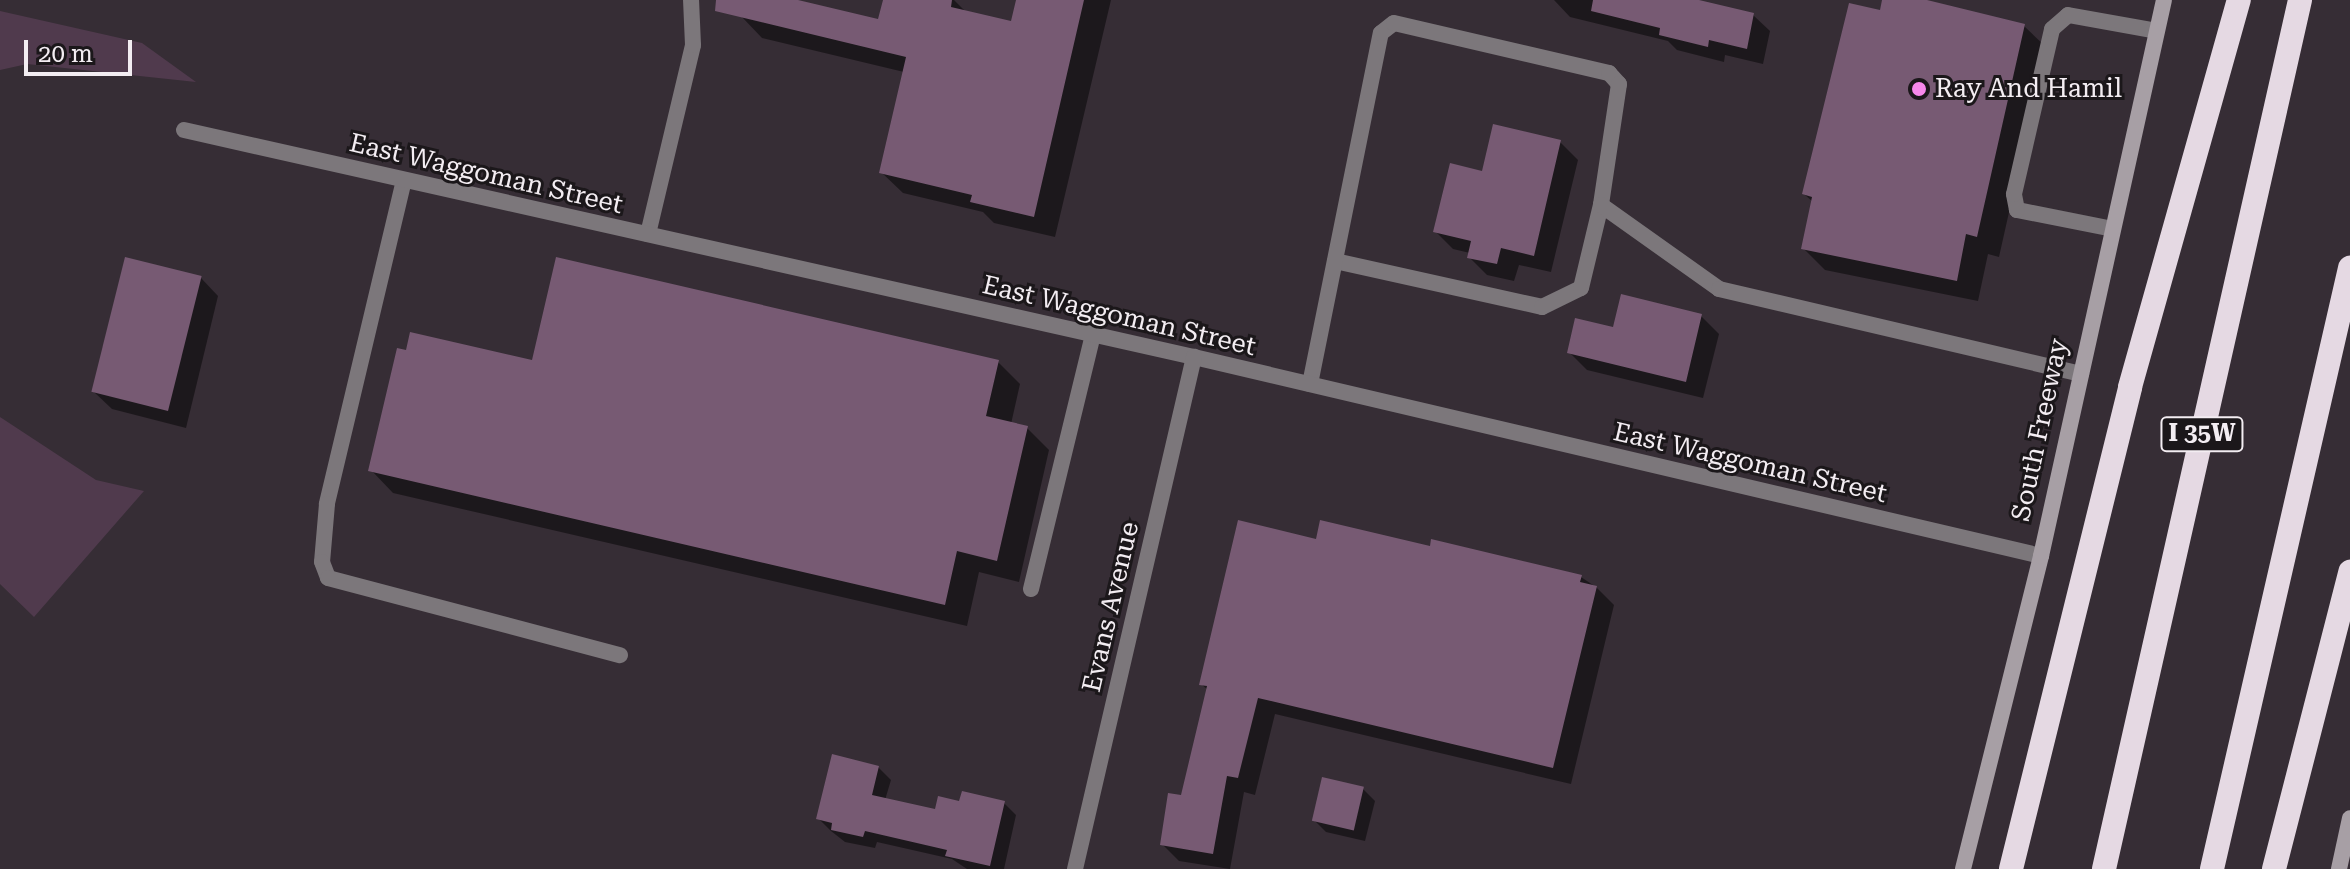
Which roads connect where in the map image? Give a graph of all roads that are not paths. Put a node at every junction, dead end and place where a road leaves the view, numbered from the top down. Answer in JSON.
{"nodes":[{"id":1,"x":691,"y":0,"type":"edge"},
{"id":2,"x":2164,"y":0,"type":"edge"},
{"id":3,"x":2239,"y":0,"type":"edge"},
{"id":4,"x":2300,"y":0,"type":"edge"},
{"id":5,"x":2157,"y":31,"type":"junction"},
{"id":6,"x":184,"y":130,"type":"dead end"},
{"id":7,"x":404,"y":180,"type":"junction"},
{"id":8,"x":1601,"y":205,"type":"junction"},
{"id":9,"x":2113,"y":229,"type":"junction"},
{"id":10,"x":648,"y":234,"type":"junction"},
{"id":11,"x":1335,"y":261,"type":"junction"},
{"id":12,"x":2350,"y":268,"type":"edge"},
{"id":13,"x":1093,"y":334,"type":"junction"},
{"id":14,"x":1194,"y":357,"type":"junction"},
{"id":15,"x":2081,"y":374,"type":"junction"},
{"id":16,"x":1310,"y":384,"type":"junction"},
{"id":17,"x":2041,"y":556,"type":"junction"},
{"id":18,"x":2350,"y":572,"type":"edge"},
{"id":19,"x":1031,"y":589,"type":"dead end"},
{"id":20,"x":620,"y":655,"type":"dead end"},
{"id":21,"x":2350,"y":818,"type":"edge"},
{"id":22,"x":1075,"y":869,"type":"edge"},
{"id":23,"x":1963,"y":869,"type":"edge"},
{"id":24,"x":2011,"y":869,"type":"edge"},
{"id":25,"x":2104,"y":869,"type":"edge"},
{"id":26,"x":2212,"y":869,"type":"edge"},
{"id":27,"x":2274,"y":869,"type":"edge"},
{"id":28,"x":2339,"y":869,"type":"edge"}],
"edges":[{"from":1,"to":10,"type":"street"},
{"from":2,"to":5,"type":"main road","name":"South Freeway"},
{"from":3,"to":24,"type":"highway"},
{"from":4,"to":25,"type":"highway","number":"I 35W"},
{"from":5,"to":9,"type":"main road","name":"South Freeway"},
{"from":5,"to":9,"type":"street"},
{"from":6,"to":7,"type":"street","name":"East Waggoman Street"},
{"from":7,"to":10,"type":"street","name":"East Waggoman Street"},
{"from":7,"to":20,"type":"street"},
{"from":8,"to":11,"type":"street"},
{"from":8,"to":11,"type":"street"},
{"from":8,"to":15,"type":"street"},
{"from":9,"to":15,"type":"main road","name":"South Freeway"},
{"from":10,"to":13,"type":"street","name":"East Waggoman Street"},
{"from":11,"to":16,"type":"street"},
{"from":12,"to":26,"type":"highway"},
{"from":13,"to":14,"type":"street","name":"East Waggoman Street"},
{"from":13,"to":19,"type":"street"},
{"from":14,"to":16,"type":"street","name":"East Waggoman Street"},
{"from":14,"to":22,"type":"street","name":"Evans Avenue"},
{"from":15,"to":17,"type":"main road","name":"South Freeway"},
{"from":16,"to":17,"type":"street","name":"East Waggoman Street"},
{"from":17,"to":23,"type":"main road","name":"South Freeway"},
{"from":18,"to":27,"type":"highway"},
{"from":21,"to":28,"type":"main road"}]}
